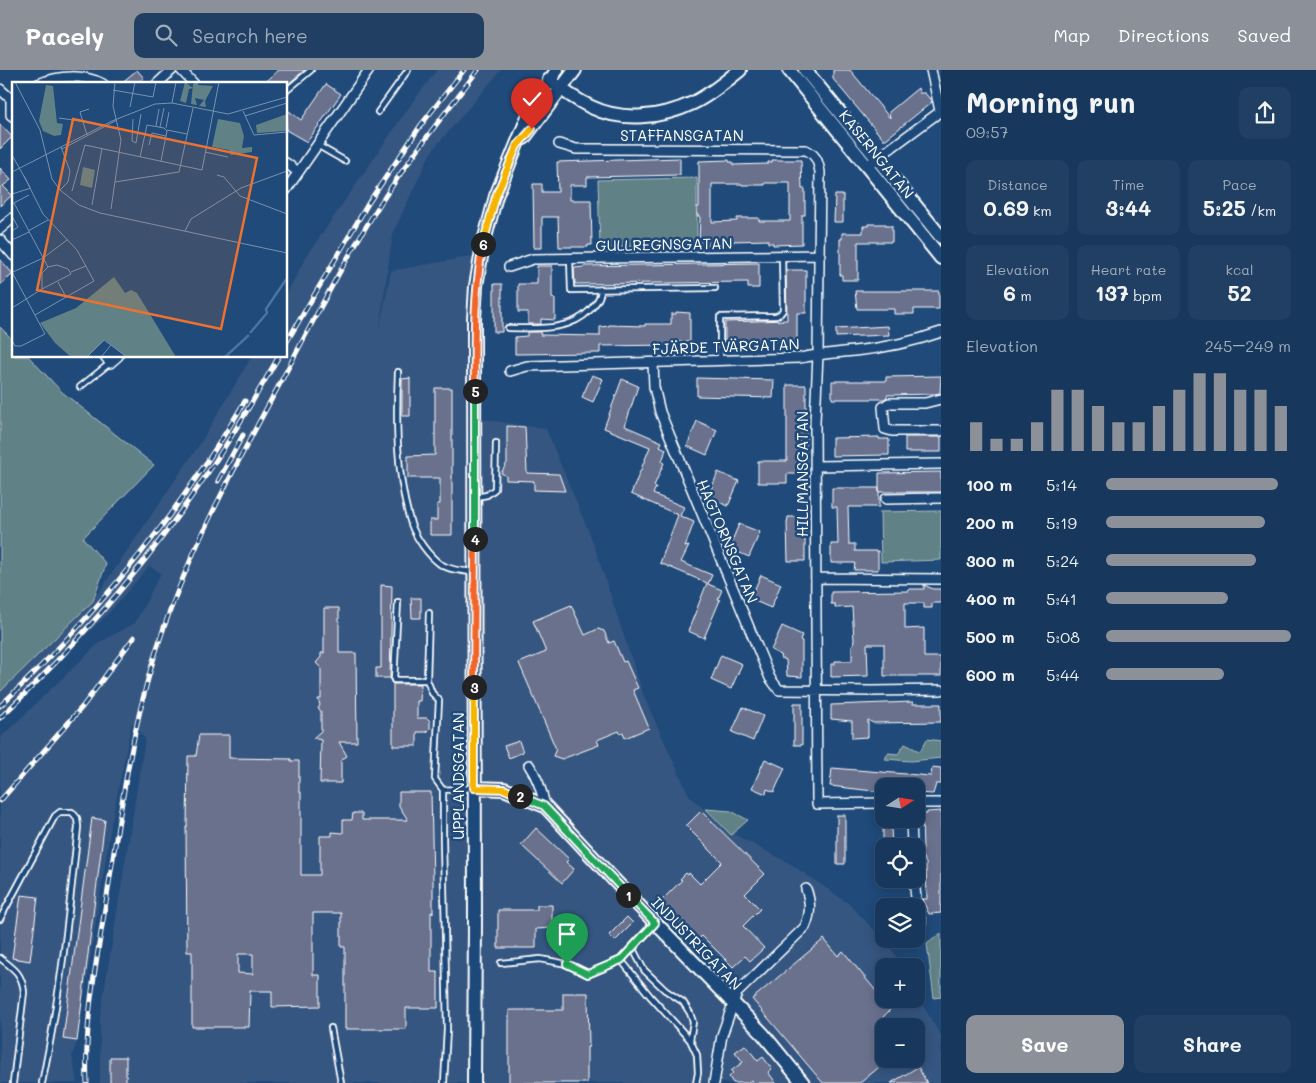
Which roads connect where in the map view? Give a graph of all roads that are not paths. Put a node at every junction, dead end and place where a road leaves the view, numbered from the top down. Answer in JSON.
{"nodes":[{"id":1,"x":172,"y":70,"type":"edge"},
{"id":2,"x":181,"y":70,"type":"edge"},
{"id":3,"x":311,"y":70,"type":"edge"},
{"id":4,"x":369,"y":70,"type":"edge"},
{"id":5,"x":575,"y":70,"type":"edge"},
{"id":6,"x":740,"y":70,"type":"edge"},
{"id":7,"x":789,"y":70,"type":"edge"},
{"id":8,"x":804,"y":70,"type":"edge"},
{"id":9,"x":407,"y":71,"type":"edge"},
{"id":10,"x":553,"y":75,"type":"edge"},
{"id":11,"x":935,"y":75,"type":"edge"},
{"id":12,"x":42,"y":82,"type":"edge"},
{"id":13,"x":97,"y":82,"type":"edge"},
{"id":14,"x":159,"y":82,"type":"edge"},
{"id":15,"x":192,"y":82,"type":"edge"},
{"id":16,"x":560,"y":88,"type":"junction"},
{"id":17,"x":288,"y":89,"type":"edge"},
{"id":18,"x":0,"y":90,"type":"edge"},
{"id":19,"x":12,"y":97,"type":"edge"},
{"id":20,"x":941,"y":111,"type":"edge"},
{"id":21,"x":378,"y":112,"type":"dead end"},
{"id":22,"x":560,"y":144,"type":"dead end"},
{"id":23,"x":317,"y":145,"type":"junction"},
{"id":24,"x":517,"y":146,"type":"junction"},
{"id":25,"x":806,"y":150,"type":"joint"},
{"id":26,"x":345,"y":161,"type":"dead end"},
{"id":27,"x":871,"y":163,"type":"junction"},
{"id":28,"x":288,"y":164,"type":"edge"},
{"id":29,"x":298,"y":172,"type":"junction"},
{"id":30,"x":288,"y":187,"type":"edge"},
{"id":31,"x":12,"y":219,"type":"edge"},
{"id":32,"x":0,"y":229,"type":"edge"},
{"id":33,"x":941,"y":237,"type":"edge"},
{"id":34,"x":0,"y":240,"type":"edge"},
{"id":35,"x":12,"y":254,"type":"edge"},
{"id":36,"x":820,"y":255,"type":"junction"},
{"id":37,"x":782,"y":256,"type":"junction"},
{"id":38,"x":941,"y":258,"type":"edge"},
{"id":39,"x":570,"y":259,"type":"junction"},
{"id":40,"x":509,"y":267,"type":"dead end"},
{"id":41,"x":715,"y":288,"type":"dead end"},
{"id":42,"x":601,"y":289,"type":"junction"},
{"id":43,"x":508,"y":328,"type":"dead end"},
{"id":44,"x":941,"y":332,"type":"edge"},
{"id":45,"x":818,"y":354,"type":"junction"},
{"id":46,"x":111,"y":358,"type":"edge"},
{"id":47,"x":720,"y":360,"type":"junction"},
{"id":48,"x":653,"y":363,"type":"junction"},
{"id":49,"x":510,"y":371,"type":"dead end"},
{"id":50,"x":398,"y":372,"type":"dead end"},
{"id":51,"x":80,"y":387,"type":"dead end"},
{"id":52,"x":941,"y":399,"type":"edge"},
{"id":53,"x":941,"y":431,"type":"edge"},
{"id":54,"x":496,"y":443,"type":"dead end"},
{"id":55,"x":941,"y":464,"type":"edge"},
{"id":56,"x":816,"y":466,"type":"junction"},
{"id":57,"x":475,"y":498,"type":"junction"},
{"id":58,"x":941,"y":498,"type":"edge"},
{"id":59,"x":886,"y":499,"type":"dead end"},
{"id":60,"x":474,"y":572,"type":"junction"},
{"id":61,"x":816,"y":578,"type":"junction"},
{"id":62,"x":941,"y":579,"type":"edge"},
{"id":63,"x":398,"y":602,"type":"dead end"},
{"id":64,"x":429,"y":613,"type":"dead end"},
{"id":65,"x":427,"y":680,"type":"junction"},
{"id":66,"x":817,"y":690,"type":"junction"},
{"id":67,"x":941,"y":690,"type":"edge"},
{"id":68,"x":529,"y":765,"type":"dead end"},
{"id":69,"x":474,"y":788,"type":"junction"},
{"id":70,"x":443,"y":790,"type":"junction"},
{"id":71,"x":875,"y":803,"type":"edge"},
{"id":72,"x":925,"y":803,"type":"edge"},
{"id":73,"x":941,"y":803,"type":"edge"},
{"id":74,"x":544,"y":806,"type":"junction"},
{"id":75,"x":806,"y":889,"type":"dead end"},
{"id":76,"x":0,"y":920,"type":"edge"},
{"id":77,"x":655,"y":923,"type":"junction"},
{"id":78,"x":632,"y":947,"type":"junction"},
{"id":79,"x":0,"y":958,"type":"edge"},
{"id":80,"x":621,"y":960,"type":"junction"},
{"id":81,"x":501,"y":963,"type":"dead end"},
{"id":82,"x":734,"y":1004,"type":"junction"},
{"id":83,"x":331,"y":1028,"type":"dead end"},
{"id":84,"x":690,"y":1040,"type":"junction"},
{"id":85,"x":13,"y":1083,"type":"edge"},
{"id":86,"x":42,"y":1083,"type":"edge"},
{"id":87,"x":341,"y":1083,"type":"edge"},
{"id":88,"x":444,"y":1083,"type":"edge"},
{"id":89,"x":474,"y":1083,"type":"edge"},
{"id":90,"x":696,"y":1083,"type":"edge"},
{"id":91,"x":714,"y":1083,"type":"edge"},
{"id":92,"x":803,"y":1083,"type":"edge"}],
"edges":[{"from":1,"to":14,"type":"street"},
{"from":2,"to":15,"type":"street"},
{"from":3,"to":17,"type":"lane"},
{"from":4,"to":23,"type":"street"},
{"from":5,"to":16,"type":"main road","name":"UPPLANDSGATAN"},
{"from":6,"to":16,"type":"main road"},
{"from":7,"to":27,"type":"main road","name":"KASERNGATAN"},
{"from":8,"to":27,"type":"main road","name":"KASERNGATAN"},
{"from":9,"to":21,"type":"lane"},
{"from":10,"to":16,"type":"main road"},
{"from":10,"to":24,"type":"main road","name":"UPPLANDSGATAN"},
{"from":11,"to":20,"type":"street"},
{"from":12,"to":13,"type":"street"},
{"from":16,"to":24,"type":"main road","name":"UPPLANDSGATAN"},
{"from":18,"to":19,"type":"street"},
{"from":20,"to":27,"type":"street"},
{"from":22,"to":25,"type":"street","name":"STAFFANSGATAN"},
{"from":23,"to":26,"type":"lane"},
{"from":23,"to":29,"type":"street"},
{"from":24,"to":57,"type":"main road","name":"UPPLANDSGATAN"},
{"from":25,"to":36,"type":"street","name":"HILLMANSGATAN"},
{"from":27,"to":33,"type":"main road","name":"KASERNGATAN"},
{"from":27,"to":38,"type":"main road","name":"KASERNGATAN"},
{"from":28,"to":29,"type":"street"},
{"from":29,"to":30,"type":"street"},
{"from":31,"to":32,"type":"street"},
{"from":34,"to":35,"type":"street"},
{"from":36,"to":37,"type":"street","name":"GULLREGNSGATAN"},
{"from":36,"to":45,"type":"street","name":"HILLMANSGATAN"},
{"from":37,"to":39,"type":"street","name":"GULLREGNSGATAN"},
{"from":37,"to":47,"type":"lane"},
{"from":39,"to":40,"type":"street","name":"GULLREGNSGATAN"},
{"from":39,"to":42,"type":"lane"},
{"from":41,"to":42,"type":"lane"},
{"from":42,"to":43,"type":"lane"},
{"from":44,"to":45,"type":"street","name":"FJÄRDE TVÄRGATAN"},
{"from":45,"to":47,"type":"street","name":"FJÄRDE TVÄRGATAN"},
{"from":45,"to":56,"type":"street","name":"HILLMANSGATAN"},
{"from":46,"to":51,"type":"lane"},
{"from":47,"to":48,"type":"street","name":"FJÄRDE TVÄRGATAN"},
{"from":48,"to":49,"type":"street","name":"FJÄRDE TVÄRGATAN"},
{"from":48,"to":66,"type":"street","name":"HAGTORNSGATAN"},
{"from":50,"to":60,"type":"lane"},
{"from":52,"to":53,"type":"street"},
{"from":54,"to":57,"type":"lane"},
{"from":55,"to":56,"type":"street"},
{"from":56,"to":61,"type":"street","name":"HILLMANSGATAN"},
{"from":57,"to":60,"type":"main road","name":"UPPLANDSGATAN"},
{"from":58,"to":59,"type":"street"},
{"from":60,"to":69,"type":"main road","name":"UPPLANDSGATAN"},
{"from":61,"to":62,"type":"street"},
{"from":61,"to":66,"type":"street","name":"HILLMANSGATAN"},
{"from":63,"to":65,"type":"lane"},
{"from":64,"to":65,"type":"lane"},
{"from":65,"to":70,"type":"lane"},
{"from":66,"to":67,"type":"street"},
{"from":66,"to":71,"type":"street","name":"HILLMANSGATAN"},
{"from":68,"to":74,"type":"street"},
{"from":69,"to":70,"type":"lane"},
{"from":69,"to":74,"type":"main road","name":"INDUSTRIGATAN"},
{"from":69,"to":89,"type":"main road","name":"UPPLANDSGATAN"},
{"from":70,"to":88,"type":"lane"},
{"from":72,"to":73,"type":"street"},
{"from":74,"to":77,"type":"main road","name":"INDUSTRIGATAN"},
{"from":75,"to":82,"type":"street"},
{"from":76,"to":86,"type":"lane"},
{"from":77,"to":78,"type":"lane"},
{"from":77,"to":82,"type":"main road","name":"INDUSTRIGATAN"},
{"from":78,"to":80,"type":"lane"},
{"from":78,"to":84,"type":"lane"},
{"from":79,"to":85,"type":"lane"},
{"from":80,"to":81,"type":"lane"},
{"from":80,"to":84,"type":"lane"},
{"from":82,"to":91,"type":"street"},
{"from":82,"to":92,"type":"main road","name":"INDUSTRIGATAN"},
{"from":83,"to":87,"type":"lane"},
{"from":84,"to":90,"type":"lane"}]}
